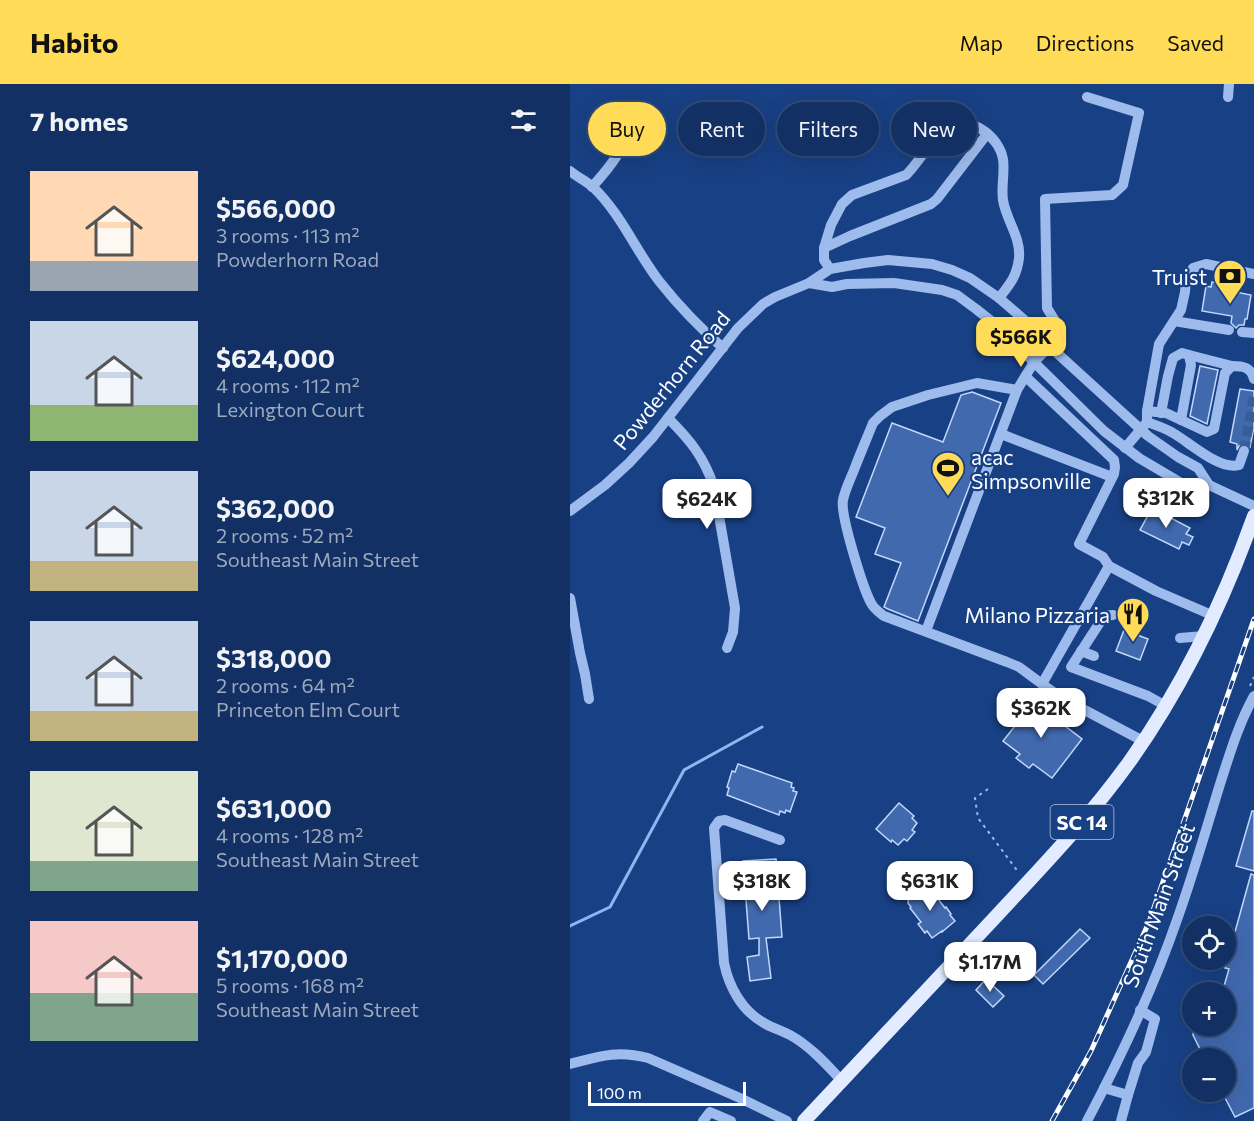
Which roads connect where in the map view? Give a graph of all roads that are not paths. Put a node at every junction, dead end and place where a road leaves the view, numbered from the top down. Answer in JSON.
{"nodes":[{"id":1,"x":1229,"y":84,"type":"edge"},
{"id":2,"x":1086,"y":97,"type":"dead end"},
{"id":3,"x":1228,"y":97,"type":"dead end"},
{"id":4,"x":987,"y":134,"type":"junction"},
{"id":5,"x":617,"y":156,"type":"edge"},
{"id":6,"x":570,"y":171,"type":"edge"},
{"id":7,"x":592,"y":187,"type":"junction"},
{"id":8,"x":824,"y":248,"type":"junction"},
{"id":9,"x":830,"y":269,"type":"junction"},
{"id":10,"x":1254,"y":274,"type":"edge"},
{"id":11,"x":809,"y":283,"type":"junction"},
{"id":12,"x":999,"y":298,"type":"junction"},
{"id":13,"x":1174,"y":321,"type":"junction"},
{"id":14,"x":1229,"y":330,"type":"dead end"},
{"id":15,"x":1242,"y":332,"type":"dead end"},
{"id":16,"x":1254,"y":333,"type":"edge"},
{"id":17,"x":1047,"y":343,"type":"junction"},
{"id":18,"x":723,"y":348,"type":"junction"},
{"id":19,"x":1189,"y":355,"type":"junction"},
{"id":20,"x":1034,"y":362,"type":"junction"},
{"id":21,"x":1232,"y":366,"type":"junction"},
{"id":22,"x":1253,"y":374,"type":"edge"},
{"id":23,"x":1026,"y":377,"type":"junction"},
{"id":24,"x":1017,"y":390,"type":"junction"},
{"id":25,"x":1161,"y":413,"type":"junction"},
{"id":26,"x":668,"y":418,"type":"junction"},
{"id":27,"x":1144,"y":420,"type":"junction"},
{"id":28,"x":1181,"y":420,"type":"junction"},
{"id":29,"x":1001,"y":434,"type":"junction"},
{"id":30,"x":1125,"y":448,"type":"junction"},
{"id":31,"x":1244,"y":451,"type":"dead end"},
{"id":32,"x":1112,"y":477,"type":"junction"},
{"id":33,"x":1209,"y":486,"type":"junction"},
{"id":34,"x":1254,"y":506,"type":"edge"},
{"id":35,"x":570,"y":511,"type":"edge"},
{"id":36,"x":1254,"y":516,"type":"edge"},
{"id":37,"x":1109,"y":566,"type":"junction"},
{"id":38,"x":570,"y":598,"type":"edge"},
{"id":39,"x":1113,"y":615,"type":"dead end"},
{"id":40,"x":1214,"y":616,"type":"junction"},
{"id":41,"x":926,"y":631,"type":"junction"},
{"id":42,"x":1204,"y":636,"type":"junction"},
{"id":43,"x":1180,"y":638,"type":"dead end"},
{"id":44,"x":727,"y":648,"type":"dead end"},
{"id":45,"x":1081,"y":651,"type":"junction"},
{"id":46,"x":1094,"y":656,"type":"dead end"},
{"id":47,"x":1042,"y":684,"type":"junction"},
{"id":48,"x":1252,"y":692,"type":"edge"},
{"id":49,"x":589,"y":699,"type":"dead end"},
{"id":50,"x":1166,"y":706,"type":"junction"},
{"id":51,"x":1143,"y":741,"type":"junction"},
{"id":52,"x":780,"y":840,"type":"dead end"},
{"id":53,"x":1140,"y":1010,"type":"junction"},
{"id":54,"x":570,"y":1064,"type":"edge"},
{"id":55,"x":842,"y":1081,"type":"junction"},
{"id":56,"x":1104,"y":1088,"type":"junction"},
{"id":57,"x":1128,"y":1095,"type":"junction"},
{"id":58,"x":703,"y":1121,"type":"edge"},
{"id":59,"x":731,"y":1121,"type":"edge"},
{"id":60,"x":787,"y":1121,"type":"edge"},
{"id":61,"x":804,"y":1121,"type":"edge"},
{"id":62,"x":1087,"y":1121,"type":"edge"},
{"id":63,"x":1121,"y":1121,"type":"edge"}],
"edges":[{"from":1,"to":3,"type":"street"},
{"from":2,"to":17,"type":"street"},
{"from":4,"to":8,"type":"street"},
{"from":4,"to":8,"type":"street"},
{"from":4,"to":12,"type":"street"},
{"from":5,"to":7,"type":"street"},
{"from":6,"to":7,"type":"street"},
{"from":7,"to":18,"type":"street"},
{"from":8,"to":9,"type":"street"},
{"from":9,"to":11,"type":"street","name":"Powderhorn Road"},
{"from":9,"to":12,"type":"street","name":"Powderhorn Road"},
{"from":10,"to":13,"type":"street"},
{"from":11,"to":18,"type":"street","name":"Powderhorn Road"},
{"from":11,"to":20,"type":"street","name":"Powderhorn Road"},
{"from":12,"to":17,"type":"street","name":"Powderhorn Road"},
{"from":13,"to":14,"type":"street"},
{"from":13,"to":27,"type":"street"},
{"from":15,"to":16,"type":"street"},
{"from":17,"to":20,"type":"street"},
{"from":17,"to":27,"type":"street","name":"Powderhorn Road"},
{"from":18,"to":26,"type":"street","name":"Powderhorn Road"},
{"from":19,"to":21,"type":"street"},
{"from":19,"to":25,"type":"street"},
{"from":19,"to":28,"type":"street"},
{"from":20,"to":23,"type":"street"},
{"from":20,"to":30,"type":"street","name":"Powderhorn Road"},
{"from":21,"to":22,"type":"street"},
{"from":21,"to":28,"type":"street"},
{"from":23,"to":24,"type":"street"},
{"from":23,"to":32,"type":"street"},
{"from":24,"to":29,"type":"street"},
{"from":24,"to":41,"type":"street"},
{"from":25,"to":27,"type":"street"},
{"from":25,"to":28,"type":"street"},
{"from":26,"to":35,"type":"street","name":"Powderhorn Road"},
{"from":26,"to":44,"type":"street"},
{"from":27,"to":30,"type":"street"},
{"from":27,"to":31,"type":"street"},
{"from":27,"to":33,"type":"street","name":"Powderhorn Road"},
{"from":29,"to":32,"type":"street"},
{"from":29,"to":41,"type":"street"},
{"from":30,"to":33,"type":"street","name":"Powderhorn Road"},
{"from":32,"to":37,"type":"street"},
{"from":33,"to":34,"type":"street","name":"Powderhorn Road"},
{"from":36,"to":40,"type":"main road","number":"SC 14"},
{"from":37,"to":40,"type":"street"},
{"from":37,"to":47,"type":"street"},
{"from":38,"to":49,"type":"street"},
{"from":39,"to":45,"type":"street"},
{"from":40,"to":42,"type":"main road","number":"SC 14"},
{"from":41,"to":47,"type":"street"},
{"from":42,"to":43,"type":"street"},
{"from":42,"to":50,"type":"main road","number":"SC 14"},
{"from":45,"to":46,"type":"street"},
{"from":45,"to":50,"type":"street"},
{"from":47,"to":51,"type":"street"},
{"from":48,"to":53,"type":"street","name":"South Main Street"},
{"from":50,"to":51,"type":"main road","number":"SC 14"},
{"from":51,"to":55,"type":"main road","number":"SC 14"},
{"from":52,"to":55,"type":"street"},
{"from":53,"to":56,"type":"street","name":"South Main Street"},
{"from":53,"to":57,"type":"street"},
{"from":54,"to":60,"type":"street"},
{"from":55,"to":61,"type":"main road","number":"SC 14"},
{"from":56,"to":57,"type":"street"},
{"from":56,"to":62,"type":"street","name":"South Main Street"},
{"from":57,"to":63,"type":"street"},
{"from":58,"to":59,"type":"street"}]}
